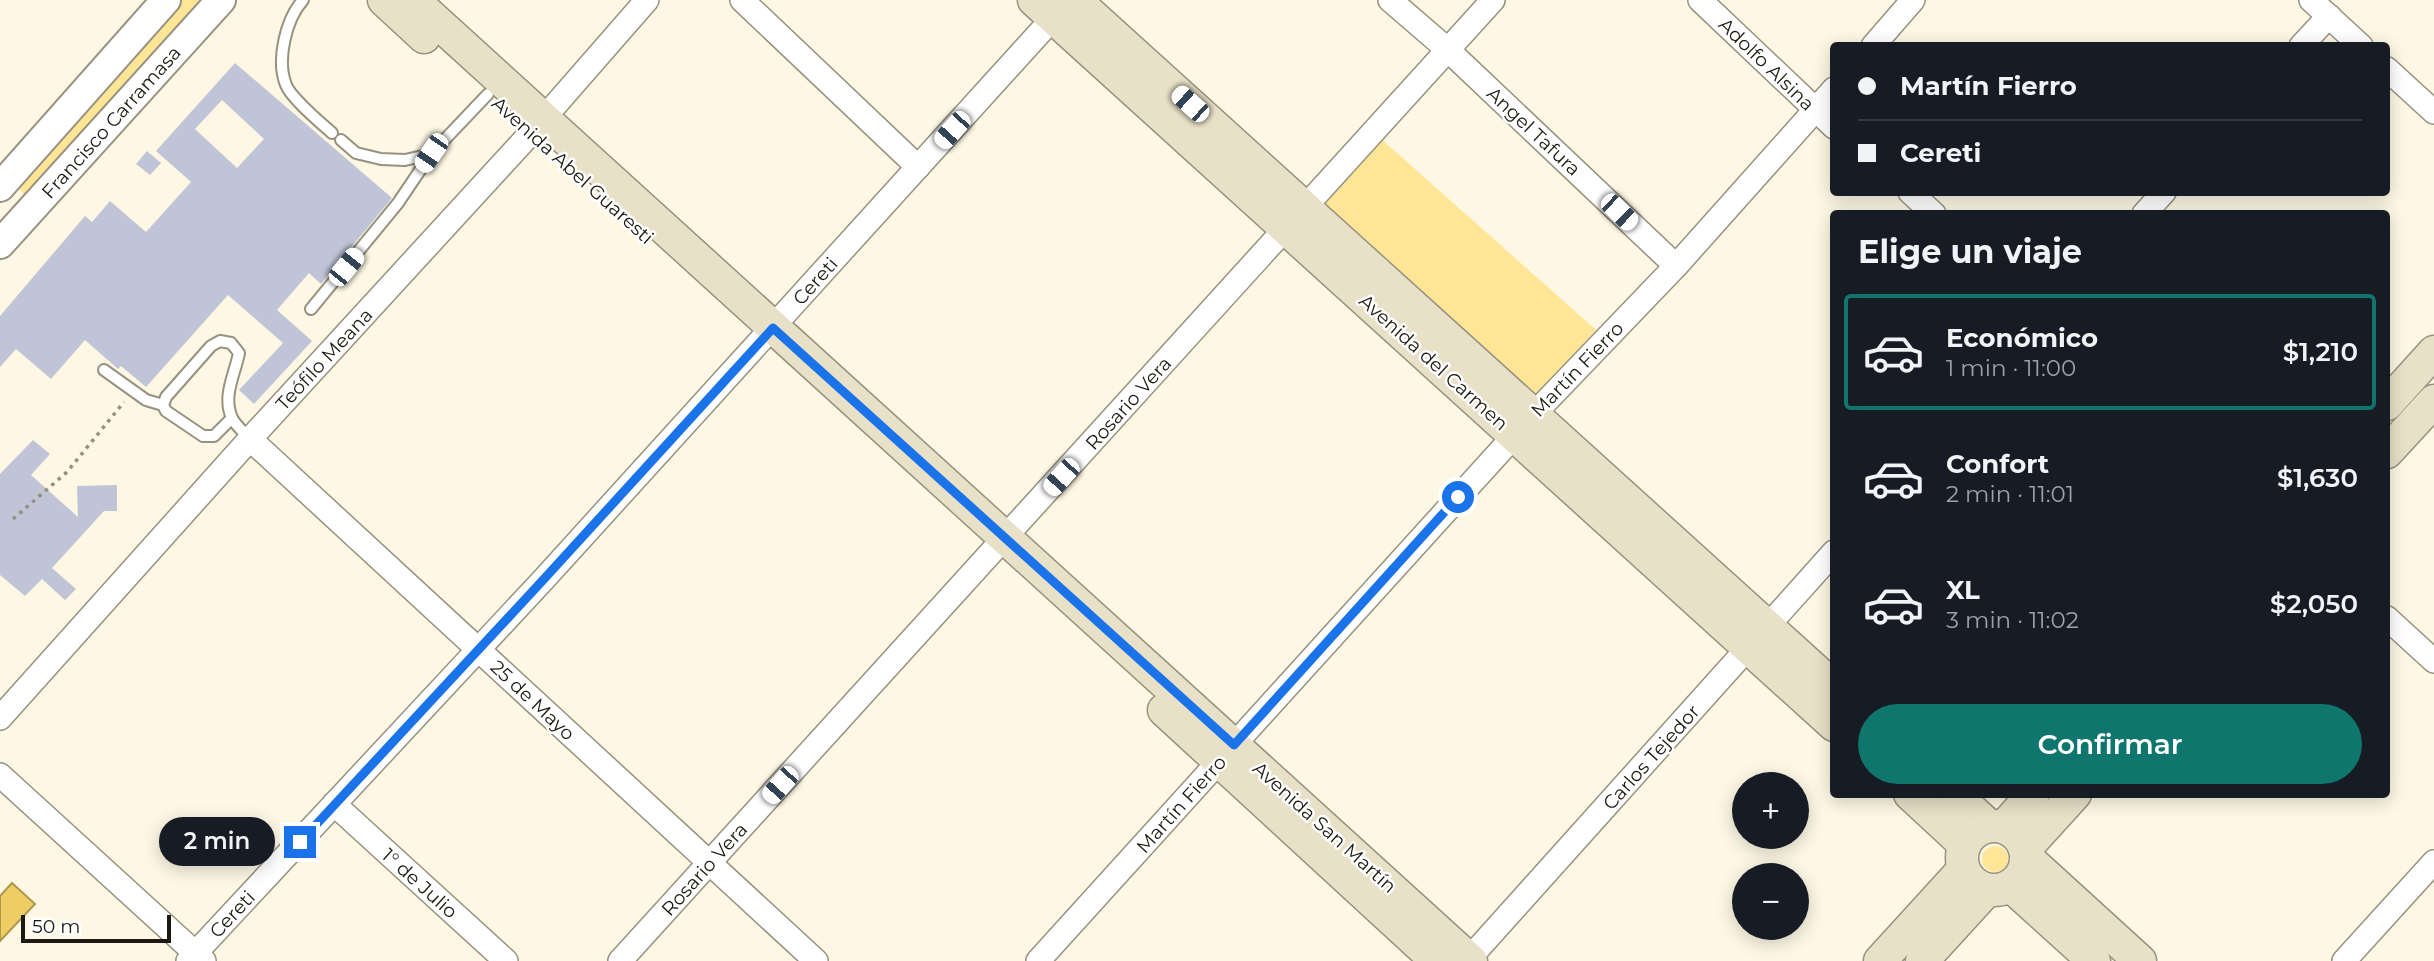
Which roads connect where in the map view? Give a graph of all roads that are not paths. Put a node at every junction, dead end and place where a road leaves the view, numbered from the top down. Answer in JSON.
{"nodes":[{"id":1,"x":166,"y":0,"type":"edge"},
{"id":2,"x":221,"y":0,"type":"edge"},
{"id":3,"x":303,"y":0,"type":"edge"},
{"id":4,"x":384,"y":0,"type":"edge"},
{"id":5,"x":413,"y":0,"type":"edge"},
{"id":6,"x":647,"y":0,"type":"edge"},
{"id":7,"x":742,"y":0,"type":"edge"},
{"id":8,"x":1390,"y":0,"type":"edge"},
{"id":9,"x":1493,"y":0,"type":"edge"},
{"id":10,"x":1700,"y":0,"type":"edge"},
{"id":11,"x":1913,"y":0,"type":"edge"},
{"id":12,"x":2311,"y":0,"type":"edge"},
{"id":13,"x":1058,"y":4,"type":"edge"},
{"id":14,"x":2329,"y":16,"type":"junction"},
{"id":15,"x":1876,"y":42,"type":"edge"},
{"id":16,"x":2305,"y":42,"type":"edge"},
{"id":17,"x":2357,"y":42,"type":"edge"},
{"id":18,"x":1448,"y":50,"type":"junction"},
{"id":19,"x":2390,"y":72,"type":"edge"},
{"id":20,"x":1830,"y":93,"type":"edge"},
{"id":21,"x":488,"y":94,"type":"junction"},
{"id":22,"x":1815,"y":110,"type":"junction"},
{"id":23,"x":2434,"y":111,"type":"edge"},
{"id":24,"x":1830,"y":123,"type":"edge"},
{"id":25,"x":537,"y":126,"type":"junction"},
{"id":26,"x":431,"y":153,"type":"junction"},
{"id":27,"x":918,"y":167,"type":"junction"},
{"id":28,"x":0,"y":187,"type":"edge"},
{"id":29,"x":1914,"y":196,"type":"edge"},
{"id":30,"x":2160,"y":196,"type":"edge"},
{"id":31,"x":1930,"y":210,"type":"edge"},
{"id":32,"x":2148,"y":210,"type":"edge"},
{"id":33,"x":1296,"y":218,"type":"junction"},
{"id":34,"x":4,"y":230,"type":"edge"},
{"id":35,"x":1676,"y":265,"type":"junction"},
{"id":36,"x":311,"y":309,"type":"dead end"},
{"id":37,"x":768,"y":334,"type":"junction"},
{"id":38,"x":2434,"y":352,"type":"edge"},
{"id":39,"x":104,"y":370,"type":"dead end"},
{"id":40,"x":2390,"y":401,"type":"edge"},
{"id":41,"x":2434,"y":401,"type":"edge"},
{"id":42,"x":163,"y":405,"type":"junction"},
{"id":43,"x":232,"y":418,"type":"junction"},
{"id":44,"x":1524,"y":425,"type":"junction"},
{"id":45,"x":250,"y":439,"type":"junction"},
{"id":46,"x":2390,"y":450,"type":"edge"},
{"id":47,"x":1000,"y":545,"type":"junction"},
{"id":48,"x":1830,"y":556,"type":"edge"},
{"id":49,"x":2390,"y":621,"type":"edge"},
{"id":50,"x":1758,"y":637,"type":"junction"},
{"id":51,"x":478,"y":649,"type":"junction"},
{"id":52,"x":2434,"y":660,"type":"edge"},
{"id":53,"x":1830,"y":684,"type":"edge"},
{"id":54,"x":0,"y":718,"type":"edge"},
{"id":55,"x":1830,"y":720,"type":"edge"},
{"id":56,"x":1227,"y":753,"type":"junction"},
{"id":57,"x":0,"y":775,"type":"edge"},
{"id":58,"x":1915,"y":798,"type":"edge"},
{"id":59,"x":1956,"y":798,"type":"edge"},
{"id":60,"x":2030,"y":798,"type":"edge"},
{"id":61,"x":2072,"y":798,"type":"edge"},
{"id":62,"x":334,"y":804,"type":"junction"},
{"id":63,"x":2026,"y":854,"type":"junction"},
{"id":64,"x":1986,"y":857,"type":"junction"},
{"id":65,"x":2434,"y":862,"type":"edge"},
{"id":66,"x":709,"y":864,"type":"junction"},
{"id":67,"x":196,"y":958,"type":"edge"},
{"id":68,"x":1469,"y":960,"type":"edge"},
{"id":69,"x":506,"y":961,"type":"edge"},
{"id":70,"x":620,"y":961,"type":"edge"},
{"id":71,"x":816,"y":961,"type":"edge"},
{"id":72,"x":1038,"y":961,"type":"edge"},
{"id":73,"x":1437,"y":961,"type":"edge"},
{"id":74,"x":1880,"y":961,"type":"edge"},
{"id":75,"x":1922,"y":961,"type":"edge"},
{"id":76,"x":2094,"y":961,"type":"edge"},
{"id":77,"x":2140,"y":961,"type":"edge"},
{"id":78,"x":2344,"y":961,"type":"edge"}],
"edges":[{"from":1,"to":28,"type":"street","name":"Francisco Carramasa"},
{"from":2,"to":34,"type":"street","name":"Francisco Carramasa"},
{"from":3,"to":26,"type":"lane"},
{"from":4,"to":21,"type":"main road","name":"Avenida Abel Guaresti"},
{"from":5,"to":25,"type":"main road","name":"Avenida Abel Guaresti"},
{"from":6,"to":25,"type":"street","name":"Teófilo Meana"},
{"from":7,"to":27,"type":"street"},
{"from":8,"to":18,"type":"street","name":"Angel Tafura"},
{"from":9,"to":18,"type":"street","name":"Rosario Vera"},
{"from":10,"to":22,"type":"street","name":"Adolfo Alsina"},
{"from":11,"to":15,"type":"street"},
{"from":12,"to":14,"type":"street"},
{"from":13,"to":27,"type":"street","name":"Cereti"},
{"from":13,"to":33,"type":"main road","name":"Avenida del Carmen"},
{"from":14,"to":16,"type":"street"},
{"from":14,"to":17,"type":"street"},
{"from":18,"to":33,"type":"street","name":"Rosario Vera"},
{"from":18,"to":35,"type":"street","name":"Angel Tafura"},
{"from":19,"to":23,"type":"street"},
{"from":20,"to":22,"type":"street","name":"Martín Fierro"},
{"from":21,"to":25,"type":"main road","name":"Avenida Abel Guaresti"},
{"from":21,"to":26,"type":"lane"},
{"from":22,"to":24,"type":"street","name":"Adolfo Alsina"},
{"from":22,"to":35,"type":"street","name":"Martín Fierro"},
{"from":25,"to":37,"type":"main road","name":"Avenida Abel Guaresti"},
{"from":25,"to":45,"type":"street","name":"Teófilo Meana"},
{"from":26,"to":36,"type":"lane"},
{"from":27,"to":37,"type":"street","name":"Cereti"},
{"from":29,"to":31,"type":"street"},
{"from":30,"to":32,"type":"street"},
{"from":33,"to":44,"type":"main road","name":"Avenida del Carmen"},
{"from":33,"to":47,"type":"street","name":"Rosario Vera"},
{"from":35,"to":44,"type":"street","name":"Martín Fierro"},
{"from":37,"to":47,"type":"main road","name":"Avenida San Martín"},
{"from":37,"to":51,"type":"street","name":"Cereti"},
{"from":38,"to":40,"type":"main road"},
{"from":39,"to":42,"type":"lane"},
{"from":41,"to":46,"type":"main road"},
{"from":42,"to":43,"type":"lane"},
{"from":42,"to":43,"type":"lane"},
{"from":43,"to":45,"type":"lane"},
{"from":44,"to":50,"type":"main road","name":"Avenida del Carmen"},
{"from":44,"to":56,"type":"street","name":"Martín Fierro"},
{"from":45,"to":51,"type":"street","name":"25 de Mayo"},
{"from":45,"to":54,"type":"street","name":"Teófilo Meana"},
{"from":47,"to":56,"type":"main road","name":"Avenida San Martín"},
{"from":47,"to":66,"type":"street","name":"Rosario Vera"},
{"from":48,"to":50,"type":"street","name":"Carlos Tejedor"},
{"from":49,"to":52,"type":"street"},
{"from":50,"to":53,"type":"main road","name":"Avenida del Carmen"},
{"from":50,"to":55,"type":"main road","name":"Avenida del Carmen"},
{"from":50,"to":68,"type":"street","name":"Carlos Tejedor"},
{"from":51,"to":62,"type":"street","name":"Cereti"},
{"from":51,"to":66,"type":"street","name":"25 de Mayo"},
{"from":56,"to":68,"type":"main road","name":"Avenida San Martín"},
{"from":56,"to":72,"type":"street","name":"Martín Fierro"},
{"from":56,"to":73,"type":"main road","name":"Avenida San Martín"},
{"from":57,"to":67,"type":"street"},
{"from":58,"to":64,"type":"main road"},
{"from":59,"to":64,"type":"main road"},
{"from":60,"to":64,"type":"main road"},
{"from":61,"to":63,"type":"main road"},
{"from":62,"to":67,"type":"street","name":"Cereti"},
{"from":62,"to":69,"type":"street","name":"1° de Julio"},
{"from":63,"to":64,"type":"main road"},
{"from":63,"to":77,"type":"main road"},
{"from":64,"to":74,"type":"main road"},
{"from":64,"to":75,"type":"main road"},
{"from":64,"to":76,"type":"main road"},
{"from":65,"to":78,"type":"street"},
{"from":66,"to":70,"type":"street","name":"Rosario Vera"},
{"from":66,"to":71,"type":"street","name":"25 de Mayo"}]}
